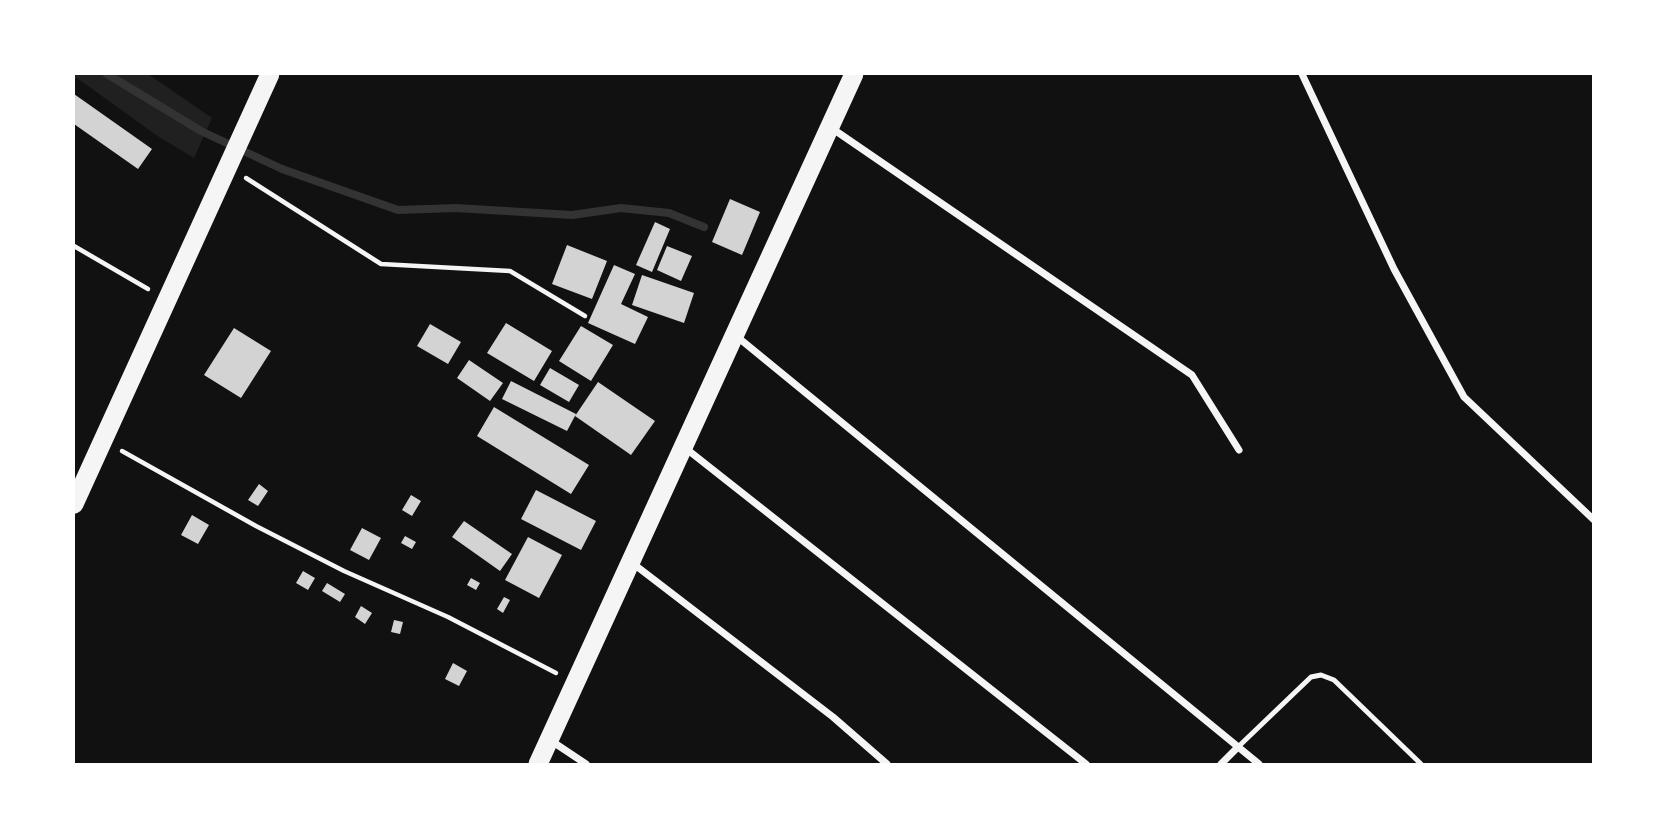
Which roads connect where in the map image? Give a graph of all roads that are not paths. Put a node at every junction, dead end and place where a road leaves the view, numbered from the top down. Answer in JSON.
{"nodes":[{"id":1,"x":270,"y":74,"type":"edge"},
{"id":2,"x":854,"y":74,"type":"edge"},
{"id":3,"x":1302,"y":74,"type":"edge"},
{"id":4,"x":829,"y":127,"type":"junction"},
{"id":5,"x":734,"y":334,"type":"junction"},
{"id":6,"x":684,"y":446,"type":"junction"},
{"id":7,"x":1239,"y":450,"type":"dead end"},
{"id":8,"x":74,"y":504,"type":"edge"},
{"id":9,"x":1594,"y":520,"type":"edge"},
{"id":10,"x":631,"y":562,"type":"junction"},
{"id":11,"x":550,"y":739,"type":"junction"},
{"id":12,"x":1238,"y":747,"type":"junction"},
{"id":13,"x":538,"y":765,"type":"edge"},
{"id":14,"x":586,"y":765,"type":"edge"},
{"id":15,"x":887,"y":765,"type":"edge"},
{"id":16,"x":1086,"y":765,"type":"edge"},
{"id":17,"x":1221,"y":765,"type":"edge"},
{"id":18,"x":1259,"y":765,"type":"edge"},
{"id":19,"x":1421,"y":765,"type":"edge"}],
"edges":[{"from":1,"to":8,"type":"highway"},
{"from":2,"to":4,"type":"highway"},
{"from":3,"to":9,"type":"street"},
{"from":4,"to":5,"type":"highway"},
{"from":4,"to":7,"type":"street"},
{"from":5,"to":6,"type":"highway"},
{"from":5,"to":12,"type":"street"},
{"from":6,"to":10,"type":"highway"},
{"from":6,"to":16,"type":"street"},
{"from":10,"to":11,"type":"highway"},
{"from":10,"to":15,"type":"street"},
{"from":11,"to":13,"type":"highway"},
{"from":11,"to":14,"type":"street"},
{"from":12,"to":17,"type":"street"},
{"from":12,"to":18,"type":"street"},
{"from":12,"to":19,"type":"lane"}]}
